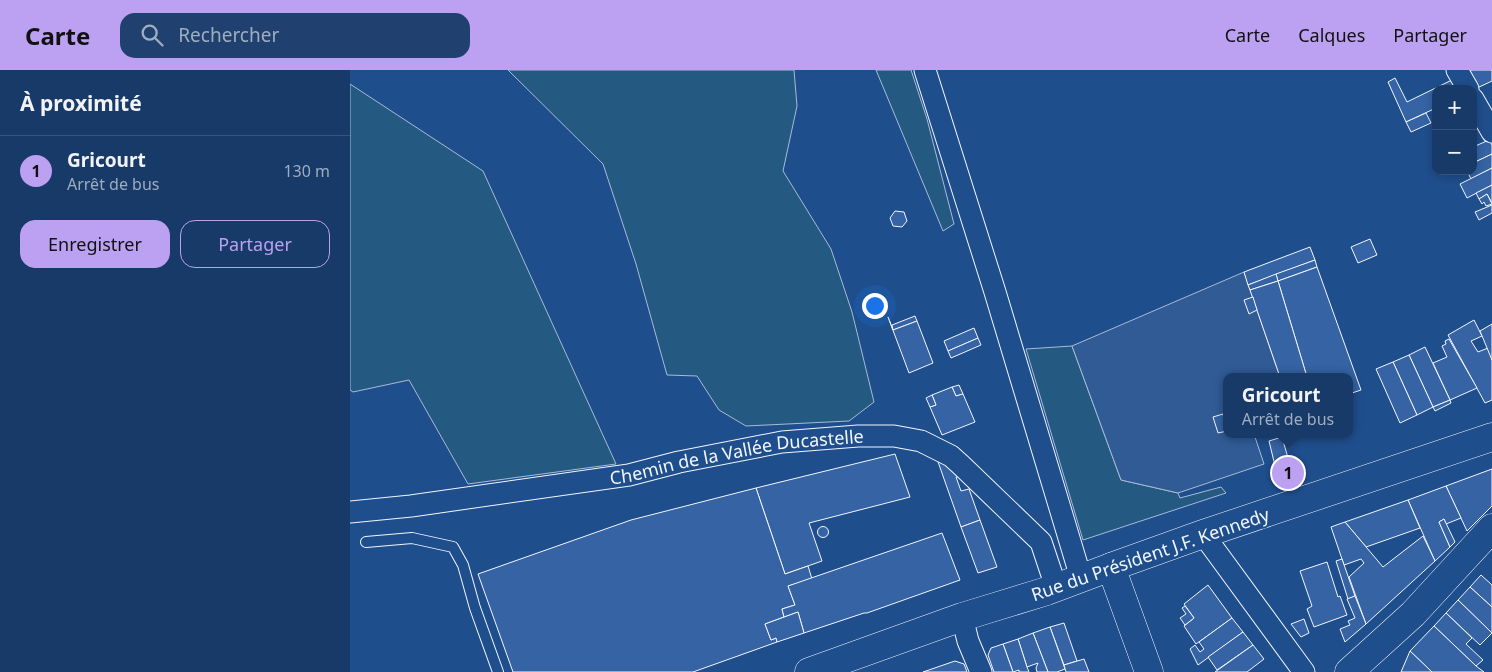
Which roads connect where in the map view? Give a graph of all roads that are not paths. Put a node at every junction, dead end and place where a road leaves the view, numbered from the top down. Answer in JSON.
{"nodes":[{"id":1,"x":925,"y":70,"type":"edge"},
{"id":2,"x":1457,"y":70,"type":"edge"},
{"id":3,"x":1466,"y":85,"type":"edge"},
{"id":4,"x":1477,"y":106,"type":"edge"},
{"id":5,"x":1492,"y":132,"type":"edge"},
{"id":6,"x":1492,"y":437,"type":"edge"},
{"id":7,"x":350,"y":512,"type":"edge"},
{"id":8,"x":1492,"y":528,"type":"edge"},
{"id":9,"x":1203,"y":534,"type":"junction"},
{"id":10,"x":366,"y":542,"type":"dead end"},
{"id":11,"x":1110,"y":567,"type":"junction"},
{"id":12,"x":1068,"y":582,"type":"junction"},
{"id":13,"x":962,"y":617,"type":"junction"},
{"id":14,"x":498,"y":672,"type":"edge"},
{"id":15,"x":809,"y":672,"type":"edge"},
{"id":16,"x":981,"y":672,"type":"edge"},
{"id":17,"x":1149,"y":672,"type":"edge"},
{"id":18,"x":1304,"y":672,"type":"edge"},
{"id":19,"x":1348,"y":672,"type":"edge"}],
"edges":[{"from":1,"to":12,"type":"street"},
{"from":2,"to":3,"type":"street"},
{"from":4,"to":5,"type":"street"},
{"from":6,"to":9,"type":"main road","name":"Rue du Président J.F. Kennedy"},
{"from":7,"to":12,"type":"street","name":"Chemin de la Vallée Ducastelle"},
{"from":8,"to":19,"type":"main road"},
{"from":9,"to":11,"type":"main road","name":"Rue du Président J.F. Kennedy"},
{"from":9,"to":18,"type":"street"},
{"from":10,"to":14,"type":"lane"},
{"from":11,"to":12,"type":"main road","name":"Rue du Président J.F. Kennedy"},
{"from":11,"to":17,"type":"main road"},
{"from":12,"to":13,"type":"main road","name":"Rue du Président J.F. Kennedy"},
{"from":13,"to":15,"type":"main road","name":"Rue du Président J.F. Kennedy"},
{"from":13,"to":16,"type":"street"}]}
